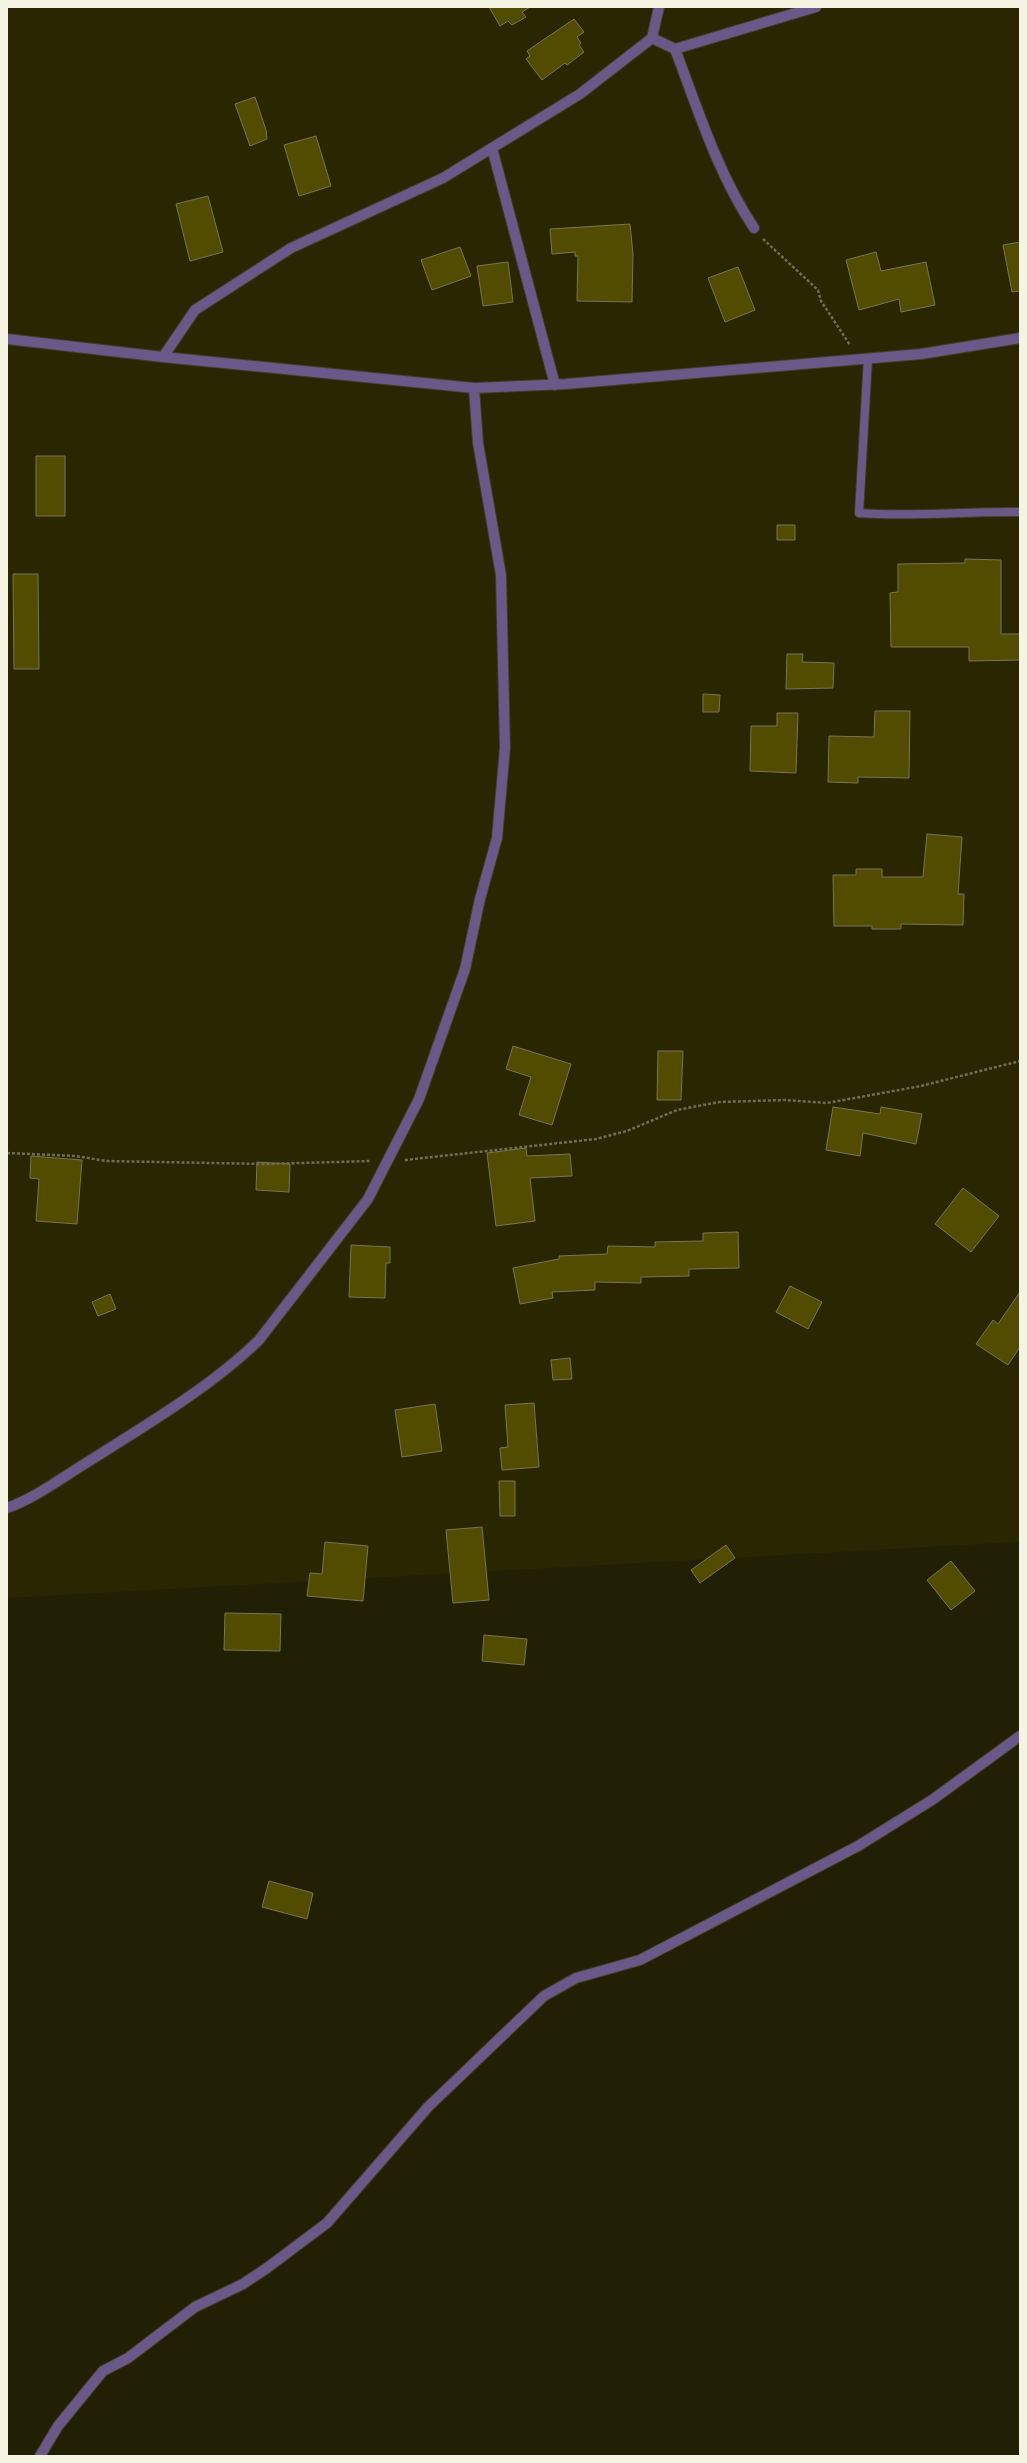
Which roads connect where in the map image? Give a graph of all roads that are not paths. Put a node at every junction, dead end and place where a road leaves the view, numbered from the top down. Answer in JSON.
{"nodes":[{"id":1,"x":659,"y":7,"type":"edge"},
{"id":2,"x":816,"y":7,"type":"edge"},
{"id":3,"x":652,"y":38,"type":"junction"},
{"id":4,"x":675,"y":49,"type":"junction"},
{"id":5,"x":492,"y":148,"type":"junction"},
{"id":6,"x":754,"y":228,"type":"road end"},
{"id":7,"x":1020,"y":338,"type":"edge"},
{"id":8,"x":7,"y":339,"type":"edge"},
{"id":9,"x":163,"y":357,"type":"junction"},
{"id":10,"x":864,"y":358,"type":"junction"},
{"id":11,"x":555,"y":384,"type":"junction"},
{"id":12,"x":474,"y":388,"type":"junction"},
{"id":13,"x":1020,"y":512,"type":"edge"},
{"id":14,"x":7,"y":1508,"type":"edge"},
{"id":15,"x":1020,"y":1736,"type":"edge"},
{"id":16,"x":40,"y":2456,"type":"edge"}],
"edges":[{"from":1,"to":3,"type":"street"},
{"from":2,"to":4,"type":"street"},
{"from":3,"to":4,"type":"street"},
{"from":3,"to":5,"type":"street"},
{"from":4,"to":6,"type":"street"},
{"from":5,"to":9,"type":"street"},
{"from":5,"to":11,"type":"street"},
{"from":7,"to":10,"type":"street"},
{"from":8,"to":9,"type":"street"},
{"from":9,"to":12,"type":"street"},
{"from":10,"to":11,"type":"street"},
{"from":10,"to":13,"type":"lane"},
{"from":11,"to":12,"type":"street"},
{"from":12,"to":14,"type":"street"},
{"from":15,"to":16,"type":"street"}]}
